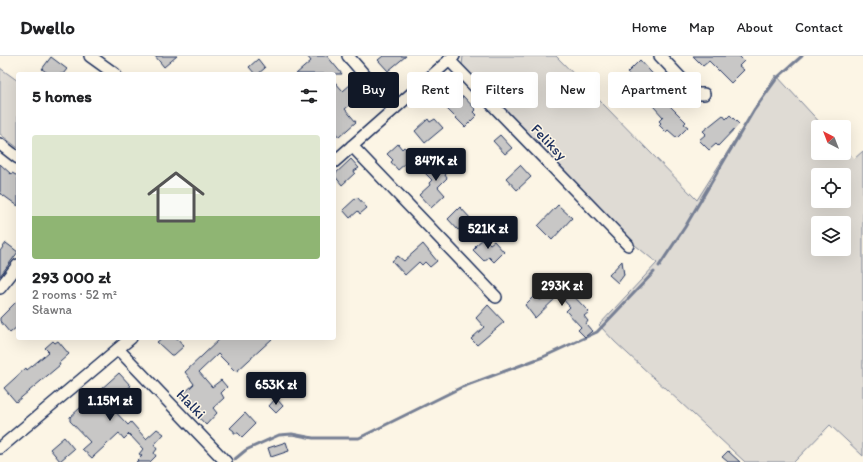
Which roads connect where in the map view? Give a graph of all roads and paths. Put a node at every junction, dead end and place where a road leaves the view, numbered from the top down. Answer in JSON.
{"nodes":[{"id":1,"x":90,"y":56,"type":"edge"},
{"id":2,"x":348,"y":56,"type":"edge"},
{"id":3,"x":660,"y":56,"type":"edge"},
{"id":4,"x":452,"y":58,"type":"edge"},
{"id":5,"x":112,"y":72,"type":"edge"},
{"id":6,"x":704,"y":94,"type":"dead end"},
{"id":7,"x":394,"y":109,"type":"junction"},
{"id":8,"x":0,"y":144,"type":"edge"},
{"id":9,"x":352,"y":146,"type":"junction"},
{"id":10,"x":16,"y":156,"type":"edge"},
{"id":11,"x":336,"y":160,"type":"edge"},
{"id":12,"x":628,"y":245,"type":"dead end"},
{"id":13,"x":16,"y":268,"type":"edge"},
{"id":14,"x":0,"y":288,"type":"edge"},
{"id":15,"x":496,"y":298,"type":"dead end"},
{"id":16,"x":129,"y":340,"type":"edge"},
{"id":17,"x":118,"y":349,"type":"junction"},
{"id":18,"x":0,"y":448,"type":"edge"},
{"id":19,"x":226,"y":462,"type":"edge"}],
"edges":[{"from":1,"to":5,"type":"street"},
{"from":2,"to":7,"type":"street"},
{"from":3,"to":6,"type":"street"},
{"from":4,"to":7,"type":"street"},
{"from":4,"to":12,"type":"street","name":"Feliksy"},
{"from":7,"to":9,"type":"street"},
{"from":8,"to":10,"type":"street"},
{"from":9,"to":11,"type":"street"},
{"from":9,"to":15,"type":"street"},
{"from":13,"to":14,"type":"street"},
{"from":16,"to":17,"type":"street"},
{"from":17,"to":18,"type":"street"},
{"from":17,"to":19,"type":"street","name":"Halki"}]}
